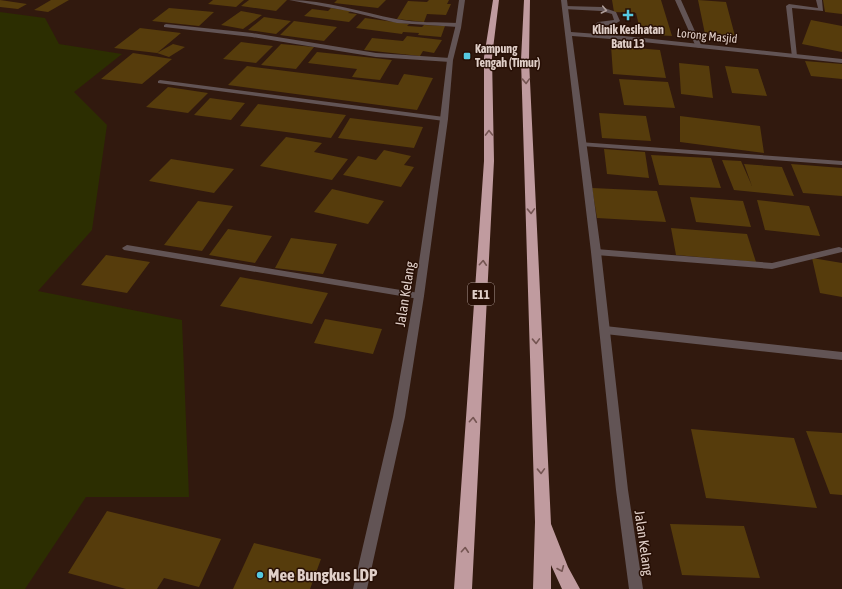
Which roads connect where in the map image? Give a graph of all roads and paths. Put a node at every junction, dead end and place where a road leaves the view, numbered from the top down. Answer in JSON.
{"nodes":[{"id":1,"x":292,"y":0,"type":"edge"},
{"id":2,"x":462,"y":0,"type":"edge"},
{"id":3,"x":496,"y":0,"type":"edge"},
{"id":4,"x":527,"y":0,"type":"edge"},
{"id":5,"x":678,"y":0,"type":"edge"},
{"id":6,"x":819,"y":0,"type":"edge"},
{"id":7,"x":565,"y":4,"type":"edge"},
{"id":8,"x":458,"y":25,"type":"junction"},
{"id":9,"x":166,"y":26,"type":"dead end"},
{"id":10,"x":569,"y":34,"type":"junction"},
{"id":11,"x":596,"y":36,"type":"junction"},
{"id":12,"x":699,"y":47,"type":"junction"},
{"id":13,"x":794,"y":56,"type":"junction"},
{"id":14,"x":450,"y":60,"type":"junction"},
{"id":15,"x":842,"y":61,"type":"edge"},
{"id":16,"x":160,"y":82,"type":"dead end"},
{"id":17,"x":444,"y":119,"type":"junction"},
{"id":18,"x":582,"y":144,"type":"junction"},
{"id":19,"x":842,"y":163,"type":"edge"},
{"id":20,"x":127,"y":248,"type":"dead end"},
{"id":21,"x":839,"y":250,"type":"dead end"},
{"id":22,"x":596,"y":252,"type":"junction"},
{"id":23,"x":419,"y":296,"type":"junction"},
{"id":24,"x":605,"y":330,"type":"junction"},
{"id":25,"x":842,"y":356,"type":"edge"},
{"id":26,"x":543,"y":522,"type":"junction"},
{"id":27,"x":360,"y":589,"type":"edge"},
{"id":28,"x":463,"y":589,"type":"edge"},
{"id":29,"x":542,"y":589,"type":"edge"},
{"id":30,"x":571,"y":589,"type":"edge"},
{"id":31,"x":636,"y":589,"type":"edge"}],
"edges":[{"from":1,"to":8,"type":"street"},
{"from":2,"to":8,"type":"street","name":"Jalan Kelang"},
{"from":28,"to":3,"type":"highway","number":"E11","one_way":true},
{"from":4,"to":26,"type":"highway","one_way":true},
{"from":5,"to":12,"type":"street"},
{"from":6,"to":13,"type":"street"},
{"from":7,"to":10,"type":"street","name":"Jalan Kelang"},
{"from":7,"to":11,"type":"street","one_way":true},
{"from":8,"to":14,"type":"street","name":"Jalan Kelang"},
{"from":9,"to":14,"type":"street"},
{"from":10,"to":11,"type":"street","name":"Lorong Masjid"},
{"from":10,"to":18,"type":"street","name":"Jalan Kelang"},
{"from":11,"to":12,"type":"street","name":"Lorong Masjid"},
{"from":12,"to":13,"type":"street","name":"Lorong Masjid"},
{"from":13,"to":15,"type":"street","name":"Lorong Masjid"},
{"from":14,"to":17,"type":"street","name":"Jalan Kelang"},
{"from":16,"to":17,"type":"street"},
{"from":17,"to":23,"type":"street","name":"Jalan Kelang"},
{"from":18,"to":19,"type":"street"},
{"from":18,"to":22,"type":"street","name":"Jalan Kelang"},
{"from":20,"to":23,"type":"street"},
{"from":21,"to":22,"type":"street"},
{"from":22,"to":24,"type":"street","name":"Jalan Kelang"},
{"from":23,"to":27,"type":"street","name":"Jalan Kelang"},
{"from":24,"to":25,"type":"street"},
{"from":24,"to":31,"type":"street","name":"Jalan Kelang"},
{"from":26,"to":29,"type":"highway"},
{"from":26,"to":30,"type":"highway","one_way":true}]}
